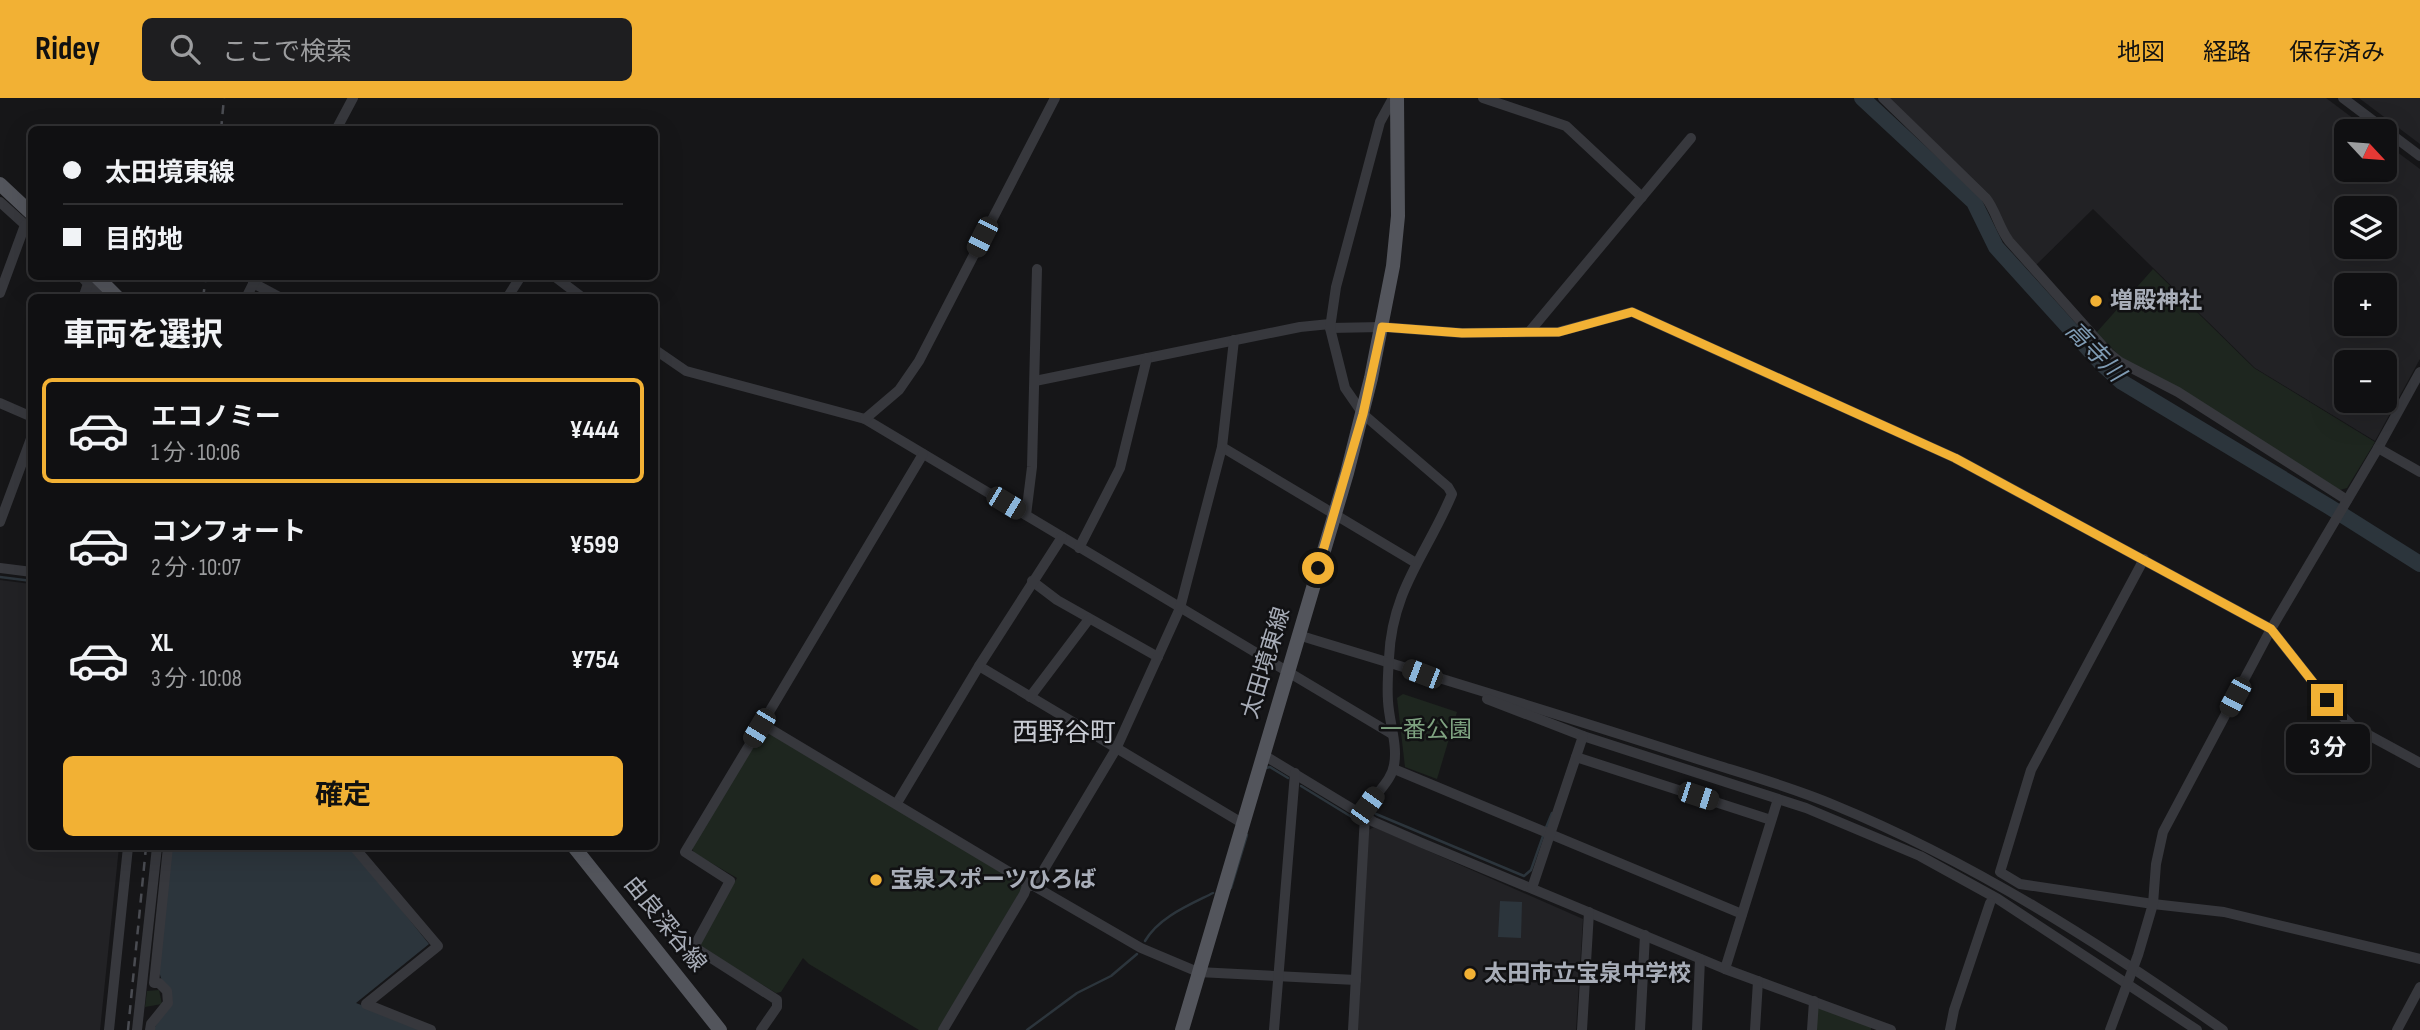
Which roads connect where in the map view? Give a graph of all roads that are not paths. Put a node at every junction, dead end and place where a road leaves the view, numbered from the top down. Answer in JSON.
{"nodes":[{"id":1,"x":353,"y":98,"type":"edge"},
{"id":2,"x":1055,"y":98,"type":"edge"},
{"id":3,"x":1395,"y":98,"type":"edge"},
{"id":4,"x":1483,"y":98,"type":"edge"},
{"id":5,"x":1883,"y":98,"type":"edge"},
{"id":6,"x":2343,"y":98,"type":"edge"},
{"id":7,"x":338,"y":126,"type":"edge"},
{"id":8,"x":1691,"y":138,"type":"dead end"},
{"id":9,"x":2420,"y":156,"type":"edge"},
{"id":10,"x":0,"y":184,"type":"edge"},
{"id":11,"x":1642,"y":197,"type":"junction"},
{"id":12,"x":0,"y":202,"type":"edge"},
{"id":13,"x":28,"y":222,"type":"edge"},
{"id":14,"x":28,"y":222,"type":"edge"},
{"id":15,"x":28,"y":225,"type":"edge"},
{"id":16,"x":1037,"y":269,"type":"dead end"},
{"id":17,"x":90,"y":280,"type":"edge"},
{"id":18,"x":255,"y":280,"type":"edge"},
{"id":19,"x":559,"y":280,"type":"edge"},
{"id":20,"x":0,"y":293,"type":"edge"},
{"id":21,"x":112,"y":294,"type":"edge"},
{"id":22,"x":275,"y":294,"type":"edge"},
{"id":23,"x":578,"y":294,"type":"edge"},
{"id":24,"x":1330,"y":326,"type":"junction"},
{"id":25,"x":1382,"y":327,"type":"junction"},
{"id":26,"x":1530,"y":331,"type":"junction"},
{"id":27,"x":1234,"y":341,"type":"junction"},
{"id":28,"x":658,"y":352,"type":"edge"},
{"id":29,"x":1147,"y":358,"type":"junction"},
{"id":30,"x":2420,"y":372,"type":"edge"},
{"id":31,"x":1035,"y":381,"type":"junction"},
{"id":32,"x":0,"y":403,"type":"edge"},
{"id":33,"x":1363,"y":414,"type":"junction"},
{"id":34,"x":28,"y":415,"type":"edge"},
{"id":35,"x":865,"y":419,"type":"junction"},
{"id":36,"x":28,"y":447,"type":"edge"},
{"id":37,"x":1222,"y":447,"type":"junction"},
{"id":38,"x":2378,"y":448,"type":"junction"},
{"id":39,"x":923,"y":454,"type":"junction"},
{"id":40,"x":2420,"y":471,"type":"edge"},
{"id":41,"x":2346,"y":503,"type":"junction"},
{"id":42,"x":1026,"y":515,"type":"junction"},
{"id":43,"x":1334,"y":515,"type":"junction"},
{"id":44,"x":0,"y":522,"type":"edge"},
{"id":45,"x":1062,"y":537,"type":"junction"},
{"id":46,"x":1080,"y":548,"type":"junction"},
{"id":47,"x":2144,"y":559,"type":"junction"},
{"id":48,"x":1416,"y":563,"type":"junction"},
{"id":49,"x":0,"y":568,"type":"edge"},
{"id":50,"x":28,"y":572,"type":"edge"},
{"id":51,"x":1032,"y":581,"type":"junction"},
{"id":52,"x":1180,"y":608,"type":"junction"},
{"id":53,"x":1089,"y":619,"type":"junction"},
{"id":54,"x":2271,"y":629,"type":"junction"},
{"id":55,"x":1298,"y":635,"type":"junction"},
{"id":56,"x":1157,"y":657,"type":"junction"},
{"id":57,"x":1394,"y":663,"type":"junction"},
{"id":58,"x":979,"y":666,"type":"junction"},
{"id":59,"x":1287,"y":672,"type":"junction"},
{"id":60,"x":1030,"y":697,"type":"junction"},
{"id":61,"x":762,"y":724,"type":"junction"},
{"id":62,"x":1392,"y":734,"type":"junction"},
{"id":63,"x":1583,"y":736,"type":"junction"},
{"id":64,"x":1116,"y":749,"type":"junction"},
{"id":65,"x":1262,"y":754,"type":"junction"},
{"id":66,"x":1576,"y":757,"type":"junction"},
{"id":67,"x":2420,"y":763,"type":"edge"},
{"id":68,"x":1394,"y":769,"type":"junction"},
{"id":69,"x":1295,"y":773,"type":"junction"},
{"id":70,"x":1778,"y":799,"type":"junction"},
{"id":71,"x":897,"y":803,"type":"junction"},
{"id":72,"x":1365,"y":816,"type":"junction"},
{"id":73,"x":1771,"y":820,"type":"junction"},
{"id":74,"x":1242,"y":823,"type":"junction"},
{"id":75,"x":1550,"y":834,"type":"junction"},
{"id":76,"x":128,"y":850,"type":"edge"},
{"id":77,"x":157,"y":850,"type":"edge"},
{"id":78,"x":168,"y":850,"type":"edge"},
{"id":79,"x":357,"y":850,"type":"edge"},
{"id":80,"x":576,"y":850,"type":"edge"},
{"id":81,"x":1532,"y":888,"type":"junction"},
{"id":82,"x":1028,"y":889,"type":"junction"},
{"id":83,"x":1990,"y":903,"type":"dead end"},
{"id":84,"x":2153,"y":904,"type":"junction"},
{"id":85,"x":1589,"y":912,"type":"junction"},
{"id":86,"x":1742,"y":914,"type":"junction"},
{"id":87,"x":1645,"y":935,"type":"junction"},
{"id":88,"x":1700,"y":959,"type":"junction"},
{"id":89,"x":2420,"y":959,"type":"edge"},
{"id":90,"x":1725,"y":969,"type":"junction"},
{"id":91,"x":2133,"y":969,"type":"junction"},
{"id":92,"x":1198,"y":972,"type":"junction"},
{"id":93,"x":1277,"y":976,"type":"junction"},
{"id":94,"x":1356,"y":980,"type":"junction"},
{"id":95,"x":1758,"y":981,"type":"junction"},
{"id":96,"x":2128,"y":983,"type":"junction"},
{"id":97,"x":2420,"y":987,"type":"edge"},
{"id":98,"x":1814,"y":1001,"type":"junction"},
{"id":99,"x":1871,"y":1026,"type":"edge"},
{"id":100,"x":109,"y":1030,"type":"edge"},
{"id":101,"x":137,"y":1030,"type":"edge"},
{"id":102,"x":150,"y":1030,"type":"edge"},
{"id":103,"x":432,"y":1030,"type":"edge"},
{"id":104,"x":720,"y":1030,"type":"edge"},
{"id":105,"x":761,"y":1030,"type":"edge"},
{"id":106,"x":943,"y":1030,"type":"edge"},
{"id":107,"x":1182,"y":1030,"type":"edge"},
{"id":108,"x":1274,"y":1030,"type":"edge"},
{"id":109,"x":1353,"y":1030,"type":"edge"},
{"id":110,"x":1582,"y":1030,"type":"edge"},
{"id":111,"x":1640,"y":1030,"type":"edge"},
{"id":112,"x":1697,"y":1030,"type":"edge"},
{"id":113,"x":1755,"y":1030,"type":"edge"},
{"id":114,"x":1812,"y":1030,"type":"edge"},
{"id":115,"x":1891,"y":1030,"type":"edge"},
{"id":116,"x":1950,"y":1030,"type":"edge"},
{"id":117,"x":2110,"y":1030,"type":"edge"},
{"id":118,"x":2197,"y":1030,"type":"edge"},
{"id":119,"x":2223,"y":1030,"type":"edge"},
{"id":120,"x":2397,"y":1030,"type":"edge"}],
"edges":[{"from":1,"to":7,"type":"street"},
{"from":2,"to":35,"type":"street"},
{"from":3,"to":24,"type":"street"},
{"from":3,"to":25,"type":"main road","name":"太田境東線"},
{"from":4,"to":11,"type":"street"},
{"from":5,"to":41,"type":"street"},
{"from":6,"to":9,"type":"street"},
{"from":8,"to":11,"type":"street"},
{"from":10,"to":13,"type":"main road"},
{"from":11,"to":26,"type":"street"},
{"from":12,"to":14,"type":"street"},
{"from":15,"to":20,"type":"street"},
{"from":16,"to":31,"type":"street"},
{"from":17,"to":21,"type":"main road"},
{"from":18,"to":22,"type":"street"},
{"from":19,"to":23,"type":"street"},
{"from":24,"to":25,"type":"street"},
{"from":24,"to":27,"type":"street"},
{"from":24,"to":33,"type":"street"},
{"from":25,"to":26,"type":"street"},
{"from":25,"to":33,"type":"main road","name":"太田境東線"},
{"from":26,"to":47,"type":"street"},
{"from":27,"to":29,"type":"street"},
{"from":27,"to":37,"type":"street"},
{"from":28,"to":35,"type":"street"},
{"from":29,"to":31,"type":"street"},
{"from":29,"to":46,"type":"street"},
{"from":30,"to":38,"type":"street"},
{"from":31,"to":42,"type":"street"},
{"from":32,"to":34,"type":"street"},
{"from":33,"to":43,"type":"main road","name":"太田境東線"},
{"from":33,"to":48,"type":"street"},
{"from":35,"to":39,"type":"street"},
{"from":36,"to":44,"type":"street"},
{"from":37,"to":43,"type":"street"},
{"from":37,"to":52,"type":"street"},
{"from":38,"to":40,"type":"street"},
{"from":38,"to":41,"type":"street"},
{"from":39,"to":42,"type":"street"},
{"from":39,"to":61,"type":"street"},
{"from":41,"to":54,"type":"street"},
{"from":42,"to":45,"type":"street"},
{"from":43,"to":48,"type":"street"},
{"from":43,"to":55,"type":"main road","name":"太田境東線"},
{"from":45,"to":46,"type":"street"},
{"from":45,"to":51,"type":"street"},
{"from":46,"to":52,"type":"street"},
{"from":47,"to":54,"type":"street"},
{"from":47,"to":84,"type":"street"},
{"from":48,"to":57,"type":"street"},
{"from":49,"to":50,"type":"street"},
{"from":51,"to":53,"type":"street"},
{"from":51,"to":58,"type":"street"},
{"from":52,"to":56,"type":"street"},
{"from":52,"to":59,"type":"street"},
{"from":53,"to":56,"type":"street"},
{"from":53,"to":60,"type":"street"},
{"from":54,"to":67,"type":"street"},
{"from":54,"to":84,"type":"street"},
{"from":55,"to":57,"type":"street"},
{"from":55,"to":59,"type":"main road","name":"太田境東線"},
{"from":56,"to":64,"type":"street"},
{"from":57,"to":62,"type":"street"},
{"from":57,"to":63,"type":"street"},
{"from":57,"to":91,"type":"street"},
{"from":58,"to":60,"type":"street"},
{"from":58,"to":71,"type":"street"},
{"from":59,"to":62,"type":"street"},
{"from":59,"to":65,"type":"main road","name":"太田境東線"},
{"from":60,"to":64,"type":"street"},
{"from":61,"to":71,"type":"street"},
{"from":61,"to":105,"type":"street"},
{"from":62,"to":68,"type":"street"},
{"from":63,"to":66,"type":"street"},
{"from":63,"to":70,"type":"street"},
{"from":64,"to":74,"type":"street"},
{"from":64,"to":82,"type":"street"},
{"from":65,"to":69,"type":"street"},
{"from":65,"to":74,"type":"main road","name":"太田境東線"},
{"from":66,"to":73,"type":"street"},
{"from":66,"to":75,"type":"street"},
{"from":68,"to":72,"type":"street"},
{"from":68,"to":75,"type":"street"},
{"from":69,"to":72,"type":"street"},
{"from":69,"to":93,"type":"street"},
{"from":70,"to":73,"type":"street"},
{"from":70,"to":96,"type":"street"},
{"from":71,"to":82,"type":"street"},
{"from":72,"to":81,"type":"street"},
{"from":72,"to":94,"type":"street"},
{"from":73,"to":86,"type":"street"},
{"from":74,"to":92,"type":"main road","name":"太田境東線"},
{"from":75,"to":81,"type":"street"},
{"from":75,"to":86,"type":"street"},
{"from":76,"to":100,"type":"street"},
{"from":77,"to":101,"type":"street"},
{"from":78,"to":102,"type":"street"},
{"from":79,"to":103,"type":"street"},
{"from":80,"to":104,"type":"main road","name":"由良深谷線"},
{"from":81,"to":85,"type":"street"},
{"from":82,"to":92,"type":"street"},
{"from":82,"to":106,"type":"street"},
{"from":83,"to":116,"type":"street"},
{"from":84,"to":89,"type":"street"},
{"from":84,"to":91,"type":"street"},
{"from":85,"to":87,"type":"street"},
{"from":85,"to":110,"type":"street"},
{"from":86,"to":90,"type":"street"},
{"from":87,"to":88,"type":"street"},
{"from":87,"to":111,"type":"street"},
{"from":88,"to":90,"type":"street"},
{"from":88,"to":112,"type":"street"},
{"from":90,"to":95,"type":"street"},
{"from":91,"to":96,"type":"street"},
{"from":91,"to":119,"type":"street"},
{"from":92,"to":93,"type":"street"},
{"from":92,"to":107,"type":"main road","name":"太田境東線"},
{"from":93,"to":94,"type":"street"},
{"from":93,"to":108,"type":"street"},
{"from":94,"to":109,"type":"street"},
{"from":95,"to":98,"type":"street"},
{"from":95,"to":113,"type":"street"},
{"from":96,"to":117,"type":"street"},
{"from":96,"to":118,"type":"street"},
{"from":97,"to":120,"type":"street"},
{"from":98,"to":99,"type":"street"},
{"from":98,"to":114,"type":"street"},
{"from":99,"to":115,"type":"street"}]}
